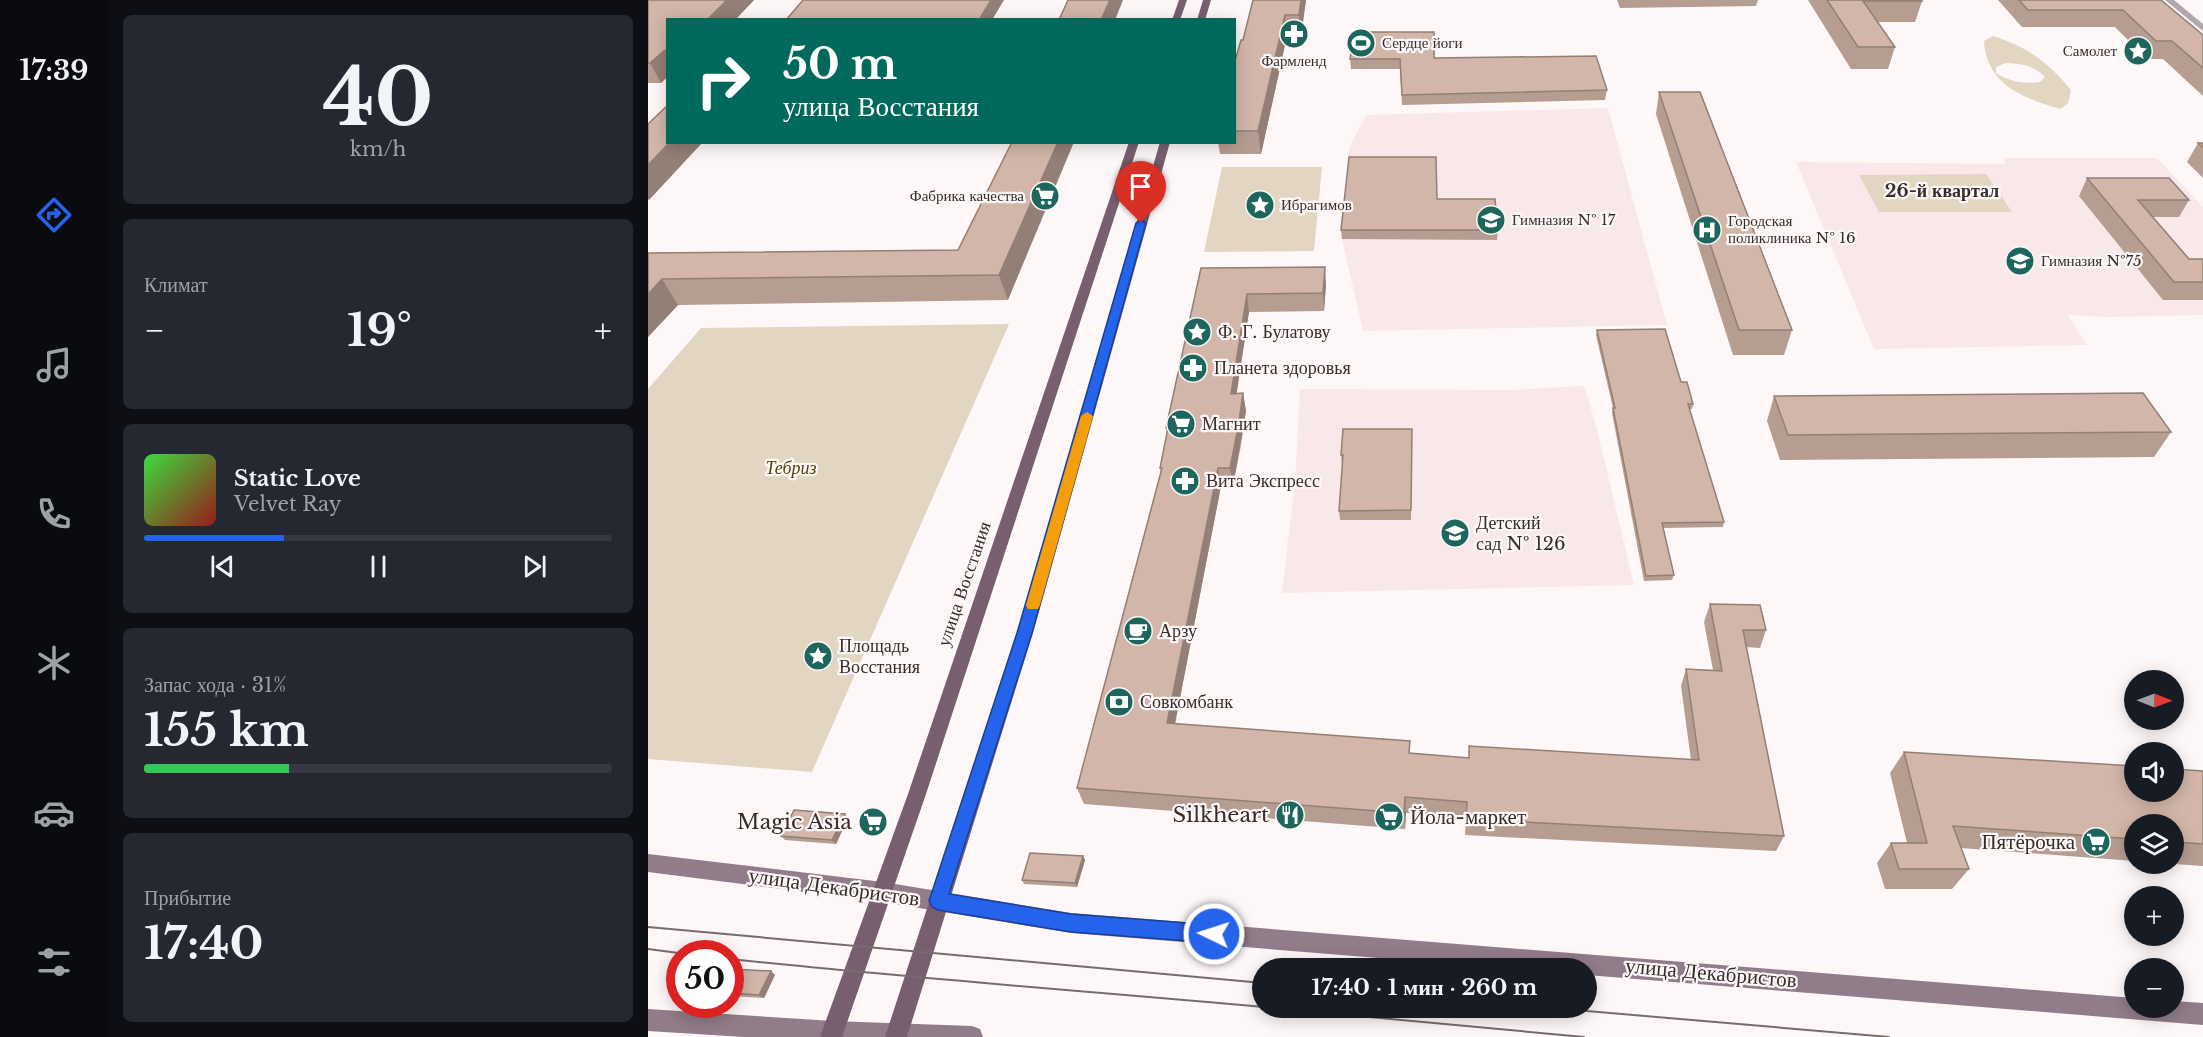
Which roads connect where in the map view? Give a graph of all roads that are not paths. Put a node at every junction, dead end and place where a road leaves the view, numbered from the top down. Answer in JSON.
{"nodes":[{"id":1,"x":1183,"y":0,"type":"edge"},
{"id":2,"x":1207,"y":0,"type":"edge"},
{"id":3,"x":2169,"y":0,"type":"edge"},
{"id":4,"x":1177,"y":18,"type":"edge"},
{"id":5,"x":1202,"y":18,"type":"edge"},
{"id":6,"x":2203,"y":28,"type":"edge"},
{"id":7,"x":1133,"y":144,"type":"edge"},
{"id":8,"x":1164,"y":144,"type":"edge"},
{"id":9,"x":648,"y":863,"type":"edge"},
{"id":10,"x":883,"y":892,"type":"junction"},
{"id":11,"x":938,"y":901,"type":"junction"},
{"id":12,"x":2203,"y":1014,"type":"edge"},
{"id":13,"x":648,"y":1020,"type":"edge"},
{"id":14,"x":832,"y":1034,"type":"edge"},
{"id":15,"x":897,"y":1035,"type":"edge"},
{"id":16,"x":972,"y":1037,"type":"edge"}],
"edges":[{"from":1,"to":4,"type":"main road"},
{"from":2,"to":5,"type":"main road"},
{"from":3,"to":6,"type":"street"},
{"from":7,"to":10,"type":"main road","name":"улица Восстания"},
{"from":8,"to":11,"type":"main road"},
{"from":9,"to":10,"type":"main road","name":"улица Декабристов"},
{"from":10,"to":11,"type":"main road","name":"улица Декабристов"},
{"from":10,"to":14,"type":"main road","name":"улица Восстания"},
{"from":11,"to":12,"type":"main road","name":"улица Декабристов"},
{"from":11,"to":15,"type":"main road"},
{"from":13,"to":14,"type":"main road"},
{"from":14,"to":15,"type":"main road"},
{"from":15,"to":16,"type":"main road"}]}
